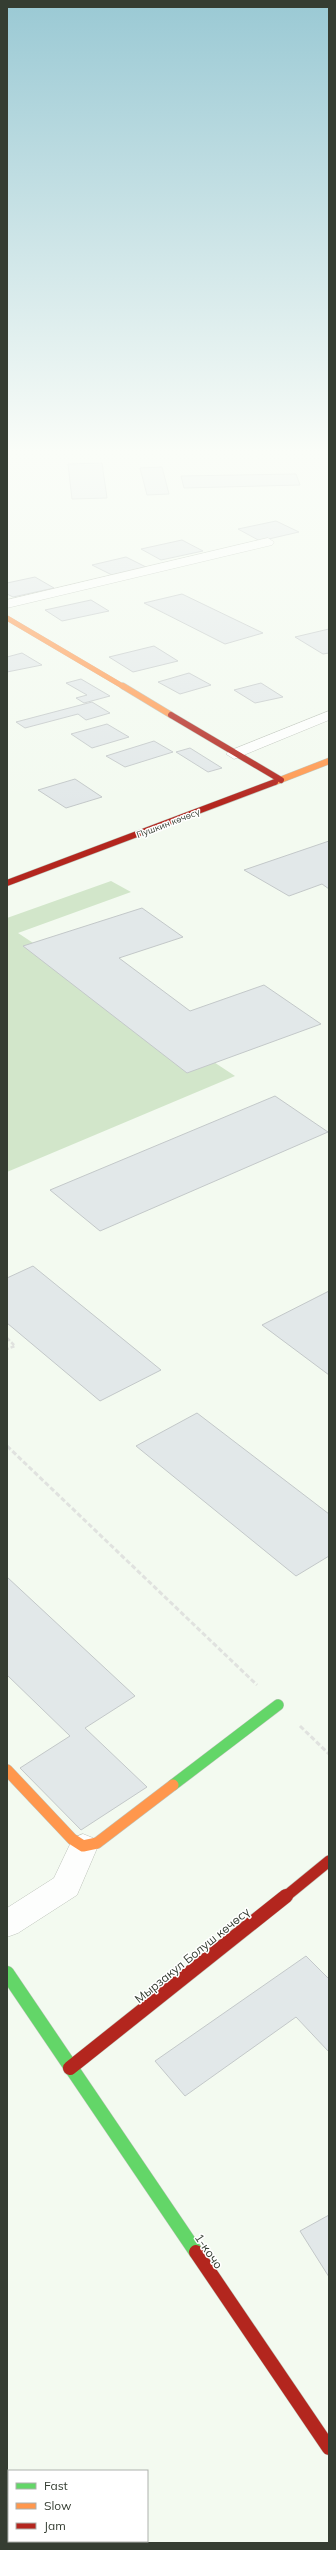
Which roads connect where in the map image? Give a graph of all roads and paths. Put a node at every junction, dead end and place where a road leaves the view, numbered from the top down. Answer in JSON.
{"nodes":[{"id":1,"x":159,"y":568,"type":"edge"},
{"id":2,"x":7,"y":604,"type":"edge"},
{"id":3,"x":7,"y":618,"type":"edge"},
{"id":4,"x":329,"y":715,"type":"edge"},
{"id":5,"x":234,"y":754,"type":"junction"},
{"id":6,"x":329,"y":761,"type":"edge"},
{"id":7,"x":281,"y":780,"type":"junction"},
{"id":8,"x":7,"y":883,"type":"edge"},
{"id":9,"x":7,"y":1338,"type":"edge"},
{"id":10,"x":7,"y":1349,"type":"edge"},
{"id":11,"x":7,"y":1446,"type":"edge"},
{"id":12,"x":278,"y":1705,"type":"junction"},
{"id":13,"x":329,"y":1754,"type":"edge"},
{"id":14,"x":7,"y":1770,"type":"edge"},
{"id":15,"x":83,"y":1846,"type":"junction"},
{"id":16,"x":329,"y":1861,"type":"edge"},
{"id":17,"x":7,"y":1924,"type":"edge"},
{"id":18,"x":7,"y":1973,"type":"edge"},
{"id":19,"x":70,"y":2068,"type":"junction"},
{"id":20,"x":329,"y":2448,"type":"edge"}],
"edges":[{"from":1,"to":2,"type":"street"},
{"from":3,"to":5,"type":"main road"},
{"from":4,"to":5,"type":"street"},
{"from":5,"to":7,"type":"main road"},
{"from":6,"to":7,"type":"main road","name":"Пушкин көчөсү"},
{"from":7,"to":8,"type":"main road","name":"Пушкин көчөсү"},
{"from":9,"to":10,"type":"path"},
{"from":11,"to":12,"type":"path"},
{"from":12,"to":13,"type":"path"},
{"from":12,"to":15,"type":"main road"},
{"from":14,"to":15,"type":"main road"},
{"from":15,"to":17,"type":"street"},
{"from":16,"to":19,"type":"main road","name":"Мырзакул Болуш көчөсү"},
{"from":18,"to":19,"type":"main road","name":"1-кочо"},
{"from":19,"to":20,"type":"main road","name":"1-кочо"}]}
